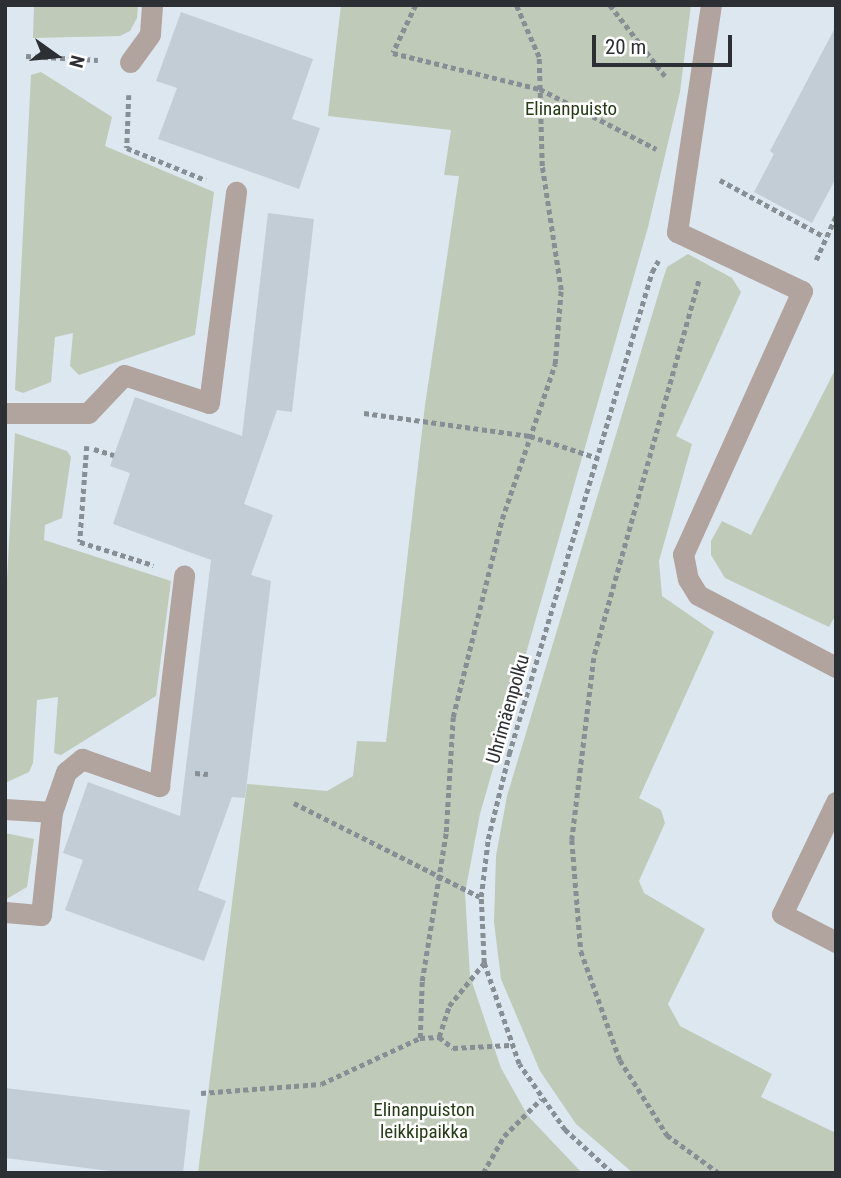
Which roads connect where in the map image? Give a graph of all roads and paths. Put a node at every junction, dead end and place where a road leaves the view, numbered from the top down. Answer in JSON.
{"nodes":[{"id":1,"x":152,"y":5,"type":"edge"},
{"id":2,"x":416,"y":5,"type":"edge"},
{"id":3,"x":516,"y":5,"type":"edge"},
{"id":4,"x":610,"y":5,"type":"edge"},
{"id":5,"x":711,"y":5,"type":"edge"},
{"id":6,"x":130,"y":62,"type":"dead end"},
{"id":7,"x":540,"y":89,"type":"junction"},
{"id":8,"x":696,"y":116,"type":"junction"},
{"id":9,"x":127,"y":148,"type":"dead end"},
{"id":10,"x":690,"y":164,"type":"junction"},
{"id":11,"x":236,"y":192,"type":"joint"},
{"id":12,"x":836,"y":216,"type":"edge"},
{"id":13,"x":836,"y":229,"type":"edge"},
{"id":14,"x":677,"y":232,"type":"junction"},
{"id":15,"x":825,"y":237,"type":"dead end"},
{"id":16,"x":708,"y":246,"type":"junction"},
{"id":17,"x":5,"y":413,"type":"edge"},
{"id":18,"x":365,"y":413,"type":"dead end"},
{"id":19,"x":530,"y":436,"type":"junction"},
{"id":20,"x":87,"y":446,"type":"dead end"},
{"id":21,"x":114,"y":455,"type":"dead end"},
{"id":22,"x":598,"y":458,"type":"junction"},
{"id":23,"x":85,"y":467,"type":"dead end"},
{"id":24,"x":184,"y":575,"type":"joint"},
{"id":25,"x":836,"y":667,"type":"edge"},
{"id":26,"x":836,"y":802,"type":"edge"},
{"id":27,"x":294,"y":803,"type":"dead end"},
{"id":28,"x":5,"y":809,"type":"edge"},
{"id":29,"x":52,"y":812,"type":"junction"},
{"id":30,"x":437,"y":877,"type":"junction"},
{"id":31,"x":481,"y":897,"type":"junction"},
{"id":32,"x":5,"y":912,"type":"edge"},
{"id":33,"x":836,"y":942,"type":"edge"},
{"id":34,"x":484,"y":963,"type":"junction"},
{"id":35,"x":439,"y":1037,"type":"junction"},
{"id":36,"x":420,"y":1038,"type":"junction"},
{"id":37,"x":510,"y":1045,"type":"junction"},
{"id":38,"x":201,"y":1093,"type":"dead end"},
{"id":39,"x":541,"y":1099,"type":"junction"},
{"id":40,"x":483,"y":1173,"type":"edge"},
{"id":41,"x":612,"y":1173,"type":"edge"},
{"id":42,"x":719,"y":1173,"type":"edge"}],
"edges":[{"from":1,"to":6,"type":"street"},
{"from":2,"to":7,"type":"path"},
{"from":3,"to":7,"type":"path"},
{"from":4,"to":8,"type":"path"},
{"from":5,"to":8,"type":"street"},
{"from":7,"to":10,"type":"path"},
{"from":7,"to":19,"type":"path"},
{"from":8,"to":10,"type":"street"},
{"from":9,"to":11,"type":"path"},
{"from":10,"to":14,"type":"street"},
{"from":10,"to":15,"type":"path"},
{"from":11,"to":17,"type":"street"},
{"from":12,"to":13,"type":"path"},
{"from":14,"to":16,"type":"street"},
{"from":14,"to":22,"type":"path","name":"Uhrimäenpolku"},
{"from":16,"to":25,"type":"street"},
{"from":16,"to":42,"type":"path"},
{"from":18,"to":19,"type":"path"},
{"from":19,"to":22,"type":"path"},
{"from":19,"to":30,"type":"path"},
{"from":20,"to":21,"type":"path"},
{"from":22,"to":31,"type":"path","name":"Uhrimäenpolku"},
{"from":23,"to":24,"type":"path"},
{"from":24,"to":29,"type":"street"},
{"from":26,"to":33,"type":"street"},
{"from":27,"to":30,"type":"path"},
{"from":28,"to":29,"type":"street"},
{"from":29,"to":32,"type":"street"},
{"from":30,"to":31,"type":"path"},
{"from":30,"to":36,"type":"path"},
{"from":31,"to":34,"type":"path","name":"Uhrimäenpolku"},
{"from":34,"to":35,"type":"path"},
{"from":34,"to":37,"type":"path","name":"Uhrimäenpolku"},
{"from":35,"to":36,"type":"path"},
{"from":35,"to":37,"type":"path"},
{"from":36,"to":38,"type":"path"},
{"from":37,"to":39,"type":"path","name":"Uhrimäenpolku"},
{"from":39,"to":40,"type":"path"},
{"from":39,"to":41,"type":"path","name":"Uhrimäenpolku"}]}
